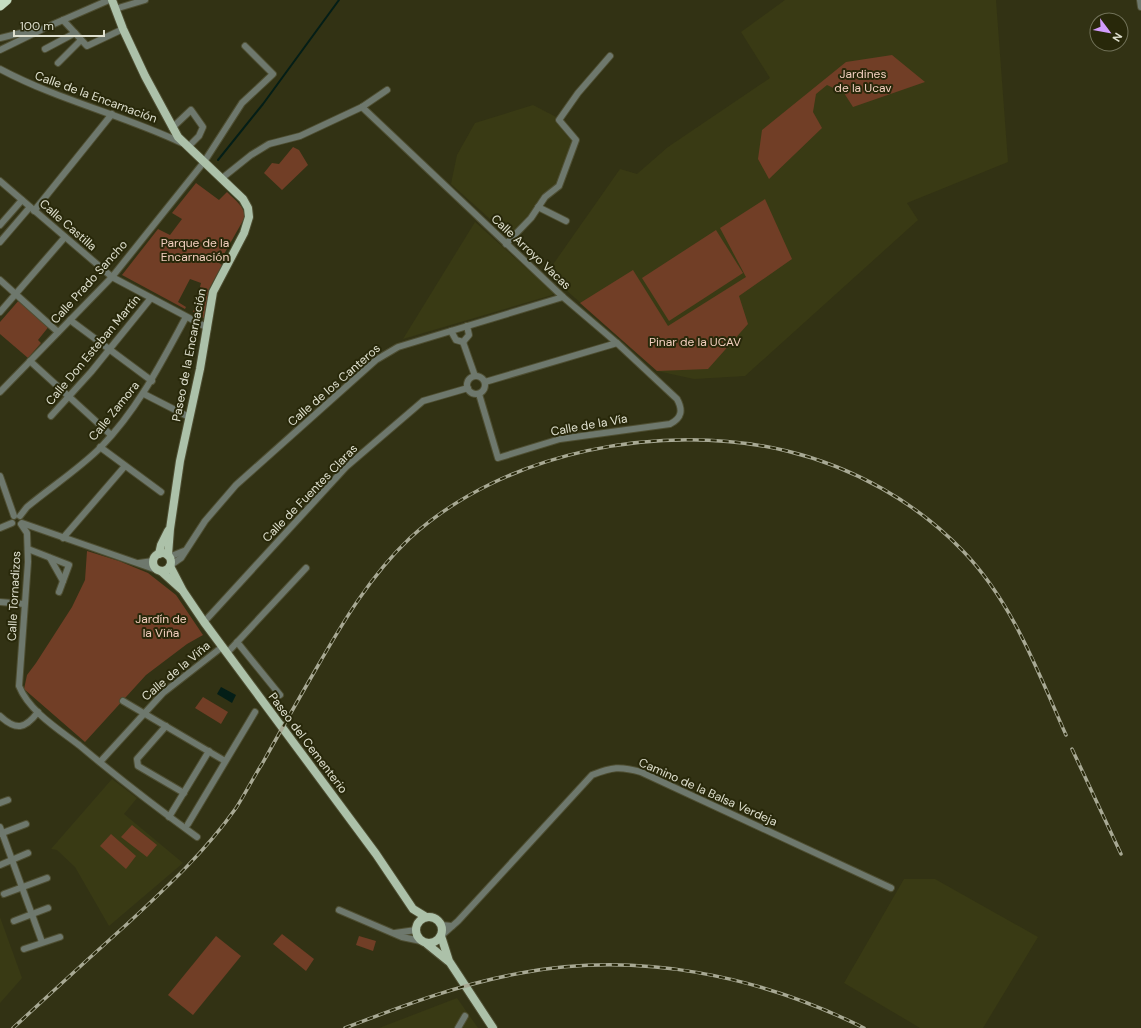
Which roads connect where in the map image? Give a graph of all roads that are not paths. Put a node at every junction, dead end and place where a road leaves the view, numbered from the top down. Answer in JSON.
{"nodes":[{"id":1,"x":7,"y":0,"type":"edge"},
{"id":2,"x":109,"y":0,"type":"edge"},
{"id":3,"x":112,"y":0,"type":"edge"},
{"id":4,"x":146,"y":0,"type":"edge"},
{"id":5,"x":1140,"y":0,"type":"edge"},
{"id":6,"x":0,"y":6,"type":"edge"},
{"id":7,"x":1141,"y":7,"type":"edge"},
{"id":8,"x":115,"y":9,"type":"junction"},
{"id":9,"x":63,"y":20,"type":"junction"},
{"id":10,"x":47,"y":27,"type":"junction"},
{"id":11,"x":123,"y":29,"type":"junction"},
{"id":12,"x":75,"y":33,"type":"junction"},
{"id":13,"x":0,"y":38,"type":"edge"},
{"id":14,"x":80,"y":40,"type":"junction"},
{"id":15,"x":245,"y":46,"type":"dead end"},
{"id":16,"x":45,"y":49,"type":"dead end"},
{"id":17,"x":0,"y":50,"type":"edge"},
{"id":18,"x":610,"y":56,"type":"dead end"},
{"id":19,"x":58,"y":63,"type":"dead end"},
{"id":20,"x":0,"y":69,"type":"edge"},
{"id":21,"x":387,"y":90,"type":"dead end"},
{"id":22,"x":362,"y":106,"type":"junction"},
{"id":23,"x":112,"y":114,"type":"junction"},
{"id":24,"x":172,"y":128,"type":"junction"},
{"id":25,"x":187,"y":146,"type":"junction"},
{"id":26,"x":204,"y":162,"type":"junction"},
{"id":27,"x":217,"y":174,"type":"junction"},
{"id":28,"x":0,"y":181,"type":"edge"},
{"id":29,"x":22,"y":200,"type":"junction"},
{"id":30,"x":538,"y":207,"type":"junction"},
{"id":31,"x":32,"y":209,"type":"junction"},
{"id":32,"x":566,"y":222,"type":"dead end"},
{"id":33,"x":0,"y":225,"type":"edge"},
{"id":34,"x":64,"y":237,"type":"junction"},
{"id":35,"x":0,"y":242,"type":"edge"},
{"id":36,"x":506,"y":244,"type":"junction"},
{"id":37,"x":112,"y":277,"type":"junction"},
{"id":38,"x":0,"y":280,"type":"edge"},
{"id":39,"x":16,"y":294,"type":"junction"},
{"id":40,"x":563,"y":297,"type":"junction"},
{"id":41,"x":151,"y":298,"type":"junction"},
{"id":42,"x":0,"y":312,"type":"edge"},
{"id":43,"x":186,"y":317,"type":"junction"},
{"id":44,"x":70,"y":320,"type":"junction"},
{"id":45,"x":467,"y":326,"type":"junction"},
{"id":46,"x":208,"y":328,"type":"junction"},
{"id":47,"x":450,"y":331,"type":"junction"},
{"id":48,"x":58,"y":332,"type":"junction"},
{"id":49,"x":463,"y":342,"type":"junction"},
{"id":50,"x":617,"y":343,"type":"junction"},
{"id":51,"x":111,"y":348,"type":"junction"},
{"id":52,"x":30,"y":361,"type":"junction"},
{"id":53,"x":475,"y":376,"type":"junction"},
{"id":54,"x":152,"y":381,"type":"junction"},
{"id":55,"x":485,"y":382,"type":"junction"},
{"id":56,"x":468,"y":388,"type":"junction"},
{"id":57,"x":0,"y":392,"type":"edge"},
{"id":58,"x":144,"y":394,"type":"junction"},
{"id":59,"x":479,"y":394,"type":"junction"},
{"id":60,"x":68,"y":397,"type":"junction"},
{"id":61,"x":681,"y":414,"type":"joint"},
{"id":62,"x":51,"y":416,"type":"dead end"},
{"id":63,"x":190,"y":417,"type":"junction"},
{"id":64,"x":111,"y":435,"type":"junction"},
{"id":65,"x":100,"y":448,"type":"junction"},
{"id":66,"x":125,"y":466,"type":"junction"},
{"id":67,"x":0,"y":476,"type":"edge"},
{"id":68,"x":161,"y":492,"type":"dead end"},
{"id":69,"x":15,"y":519,"type":"junction"},
{"id":70,"x":0,"y":522,"type":"edge"},
{"id":71,"x":22,"y":524,"type":"junction"},
{"id":72,"x":0,"y":528,"type":"edge"},
{"id":73,"x":170,"y":529,"type":"junction"},
{"id":74,"x":63,"y":538,"type":"junction"},
{"id":75,"x":28,"y":549,"type":"junction"},
{"id":76,"x":156,"y":557,"type":"junction"},
{"id":77,"x":50,"y":558,"type":"junction"},
{"id":78,"x":170,"y":561,"type":"junction"},
{"id":79,"x":138,"y":564,"type":"junction"},
{"id":80,"x":306,"y":568,"type":"dead end"},
{"id":81,"x":159,"y":571,"type":"junction"},
{"id":82,"x":63,"y":581,"type":"junction"},
{"id":83,"x":183,"y":591,"type":"junction"},
{"id":84,"x":59,"y":592,"type":"dead end"},
{"id":85,"x":0,"y":602,"type":"edge"},
{"id":86,"x":24,"y":604,"type":"junction"},
{"id":87,"x":204,"y":622,"type":"junction"},
{"id":88,"x":237,"y":642,"type":"junction"},
{"id":89,"x":225,"y":650,"type":"junction"},
{"id":90,"x":280,"y":695,"type":"dead end"},
{"id":91,"x":124,"y":701,"type":"dead end"},
{"id":92,"x":38,"y":712,"type":"junction"},
{"id":93,"x":255,"y":712,"type":"dead end"},
{"id":94,"x":144,"y":713,"type":"junction"},
{"id":95,"x":0,"y":717,"type":"edge"},
{"id":96,"x":166,"y":726,"type":"junction"},
{"id":97,"x":209,"y":752,"type":"junction"},
{"id":98,"x":225,"y":761,"type":"junction"},
{"id":99,"x":100,"y":762,"type":"junction"},
{"id":100,"x":184,"y":793,"type":"junction"},
{"id":101,"x":8,"y":800,"type":"dead end"},
{"id":102,"x":0,"y":803,"type":"edge"},
{"id":103,"x":169,"y":817,"type":"junction"},
{"id":104,"x":26,"y":824,"type":"dead end"},
{"id":105,"x":188,"y":824,"type":"dead end"},
{"id":106,"x":1,"y":832,"type":"edge"},
{"id":107,"x":197,"y":837,"type":"dead end"},
{"id":108,"x":28,"y":853,"type":"dead end"},
{"id":109,"x":12,"y":860,"type":"junction"},
{"id":110,"x":0,"y":865,"type":"edge"},
{"id":111,"x":47,"y":878,"type":"dead end"},
{"id":112,"x":22,"y":887,"type":"junction"},
{"id":113,"x":891,"y":888,"type":"dead end"},
{"id":114,"x":4,"y":894,"type":"dead end"},
{"id":115,"x":48,"y":908,"type":"dead end"},
{"id":116,"x":413,"y":909,"type":"junction"},
{"id":117,"x":339,"y":910,"type":"dead end"},
{"id":118,"x":32,"y":915,"type":"junction"},
{"id":119,"x":426,"y":917,"type":"junction"},
{"id":120,"x":14,"y":921,"type":"dead end"},
{"id":121,"x":441,"y":925,"type":"junction"},
{"id":122,"x":452,"y":926,"type":"junction"},
{"id":123,"x":416,"y":927,"type":"junction"},
{"id":124,"x":393,"y":933,"type":"junction"},
{"id":125,"x":60,"y":936,"type":"dead end"},
{"id":126,"x":441,"y":936,"type":"junction"},
{"id":127,"x":42,"y":942,"type":"junction"},
{"id":128,"x":424,"y":942,"type":"junction"},
{"id":129,"x":24,"y":949,"type":"dead end"},
{"id":130,"x":449,"y":961,"type":"junction"},
{"id":131,"x":465,"y":1016,"type":"dead end"},
{"id":132,"x":458,"y":1028,"type":"edge"},
{"id":133,"x":493,"y":1028,"type":"edge"}],
"edges":[{"from":1,"to":6,"type":"highway"},
{"from":2,"to":9,"type":"street"},
{"from":3,"to":8,"type":"main road","name":"Paseo de la Encarnación"},
{"from":4,"to":8,"type":"street"},
{"from":5,"to":7,"type":"street"},
{"from":8,"to":11,"type":"main road","name":"Paseo de la Encarnación"},
{"from":9,"to":10,"type":"street"},
{"from":9,"to":12,"type":"street"},
{"from":10,"to":13,"type":"street"},
{"from":10,"to":17,"type":"street"},
{"from":11,"to":14,"type":"street"},
{"from":11,"to":24,"type":"main road","name":"Paseo de la Encarnación"},
{"from":12,"to":14,"type":"street"},
{"from":12,"to":16,"type":"street"},
{"from":14,"to":19,"type":"street"},
{"from":15,"to":26,"type":"street","name":"Calle Prado Sancho"},
{"from":18,"to":30,"type":"street"},
{"from":20,"to":23,"type":"street","name":"Calle de la Encarnación"},
{"from":21,"to":22,"type":"street"},
{"from":22,"to":27,"type":"street"},
{"from":22,"to":36,"type":"street","name":"Calle Arroyo Vacas"},
{"from":23,"to":25,"type":"street","name":"Calle de la Encarnación"},
{"from":23,"to":31,"type":"street"},
{"from":24,"to":25,"type":"main road","name":"Paseo de la Encarnación"},
{"from":24,"to":25,"type":"street"},
{"from":25,"to":26,"type":"main road","name":"Paseo de la Encarnación"},
{"from":26,"to":27,"type":"main road","name":"Paseo de la Encarnación"},
{"from":26,"to":37,"type":"street","name":"Calle Prado Sancho"},
{"from":27,"to":46,"type":"main road","name":"Paseo de la Encarnación"},
{"from":28,"to":29,"type":"street","name":"Calle Castilla"},
{"from":29,"to":31,"type":"street","name":"Calle Castilla"},
{"from":29,"to":33,"type":"street"},
{"from":30,"to":32,"type":"street"},
{"from":30,"to":36,"type":"street"},
{"from":31,"to":34,"type":"street","name":"Calle Castilla"},
{"from":31,"to":35,"type":"street"},
{"from":34,"to":37,"type":"street","name":"Calle Castilla"},
{"from":34,"to":39,"type":"street"},
{"from":36,"to":40,"type":"street","name":"Calle Arroyo Vacas"},
{"from":37,"to":41,"type":"street","name":"Calle Castilla"},
{"from":37,"to":44,"type":"street","name":"Calle Prado Sancho"},
{"from":38,"to":39,"type":"street"},
{"from":39,"to":42,"type":"street"},
{"from":39,"to":48,"type":"street"},
{"from":40,"to":45,"type":"street","name":"Calle de los Canteros"},
{"from":40,"to":50,"type":"street","name":"Calle Arroyo Vacas"},
{"from":41,"to":43,"type":"street","name":"Calle Castilla"},
{"from":41,"to":51,"type":"street","name":"Calle Don Esteban Martín"},
{"from":43,"to":46,"type":"street","name":"Calle Castilla"},
{"from":43,"to":54,"type":"street","name":"Calle Zamora"},
{"from":44,"to":48,"type":"street","name":"Calle Prado Sancho"},
{"from":44,"to":51,"type":"street"},
{"from":45,"to":47,"type":"street","name":"Calle de los Canteros"},
{"from":45,"to":49,"type":"street"},
{"from":46,"to":63,"type":"main road","name":"Paseo de la Encarnación"},
{"from":47,"to":49,"type":"street"},
{"from":47,"to":78,"type":"street","name":"Calle de los Canteros"},
{"from":48,"to":52,"type":"street","name":"Calle Prado Sancho"},
{"from":49,"to":53,"type":"street"},
{"from":50,"to":55,"type":"street"},
{"from":50,"to":61,"type":"street","name":"Calle Arroyo Vacas"},
{"from":51,"to":54,"type":"street"},
{"from":51,"to":60,"type":"street","name":"Calle Don Esteban Martín"},
{"from":52,"to":57,"type":"street","name":"Calle Prado Sancho"},
{"from":52,"to":60,"type":"street"},
{"from":53,"to":55,"type":"street"},
{"from":53,"to":56,"type":"street"},
{"from":54,"to":58,"type":"street","name":"Calle Zamora"},
{"from":55,"to":59,"type":"street"},
{"from":56,"to":59,"type":"street"},
{"from":56,"to":87,"type":"street","name":"Calle de Fuentes Claras"},
{"from":58,"to":63,"type":"street"},
{"from":58,"to":64,"type":"street","name":"Calle Zamora"},
{"from":59,"to":61,"type":"street","name":"Calle de la Vía"},
{"from":60,"to":62,"type":"street","name":"Calle Don Esteban Martín"},
{"from":60,"to":64,"type":"street"},
{"from":63,"to":73,"type":"main road","name":"Paseo de la Encarnación"},
{"from":64,"to":65,"type":"street","name":"Calle Zamora"},
{"from":65,"to":66,"type":"street"},
{"from":65,"to":69,"type":"street","name":"Calle Zamora"},
{"from":66,"to":68,"type":"street"},
{"from":66,"to":74,"type":"street"},
{"from":67,"to":69,"type":"street","name":"Calle Tornadizos"},
{"from":69,"to":70,"type":"street"},
{"from":69,"to":71,"type":"street","name":"Calle Tornadizos"},
{"from":69,"to":71,"type":"street","name":"Paseo del Cementerio"},
{"from":69,"to":72,"type":"street"},
{"from":71,"to":74,"type":"street","name":"Paseo del Cementerio"},
{"from":71,"to":75,"type":"street","name":"Calle Tornadizos"},
{"from":73,"to":76,"type":"main road","name":"Paseo de la Encarnación"},
{"from":73,"to":78,"type":"main road","name":"Paseo de la Encarnación"},
{"from":74,"to":79,"type":"street","name":"Paseo del Cementerio"},
{"from":75,"to":77,"type":"street"},
{"from":75,"to":86,"type":"street","name":"Calle Tornadizos"},
{"from":76,"to":78,"type":"main road"},
{"from":76,"to":79,"type":"street"},
{"from":76,"to":81,"type":"main road"},
{"from":77,"to":82,"type":"street"},
{"from":77,"to":82,"type":"street"},
{"from":78,"to":81,"type":"main road"},
{"from":78,"to":83,"type":"main road","name":"Paseo del Cementerio"},
{"from":79,"to":81,"type":"street","name":"Paseo del Cementerio"},
{"from":80,"to":88,"type":"street","name":"Calle de la Viña"},
{"from":81,"to":83,"type":"main road","name":"Paseo del Cementerio"},
{"from":82,"to":84,"type":"street"},
{"from":83,"to":87,"type":"main road","name":"Paseo del Cementerio"},
{"from":85,"to":86,"type":"street"},
{"from":86,"to":92,"type":"street","name":"Calle Tornadizos"},
{"from":87,"to":89,"type":"main road","name":"Paseo del Cementerio"},
{"from":88,"to":89,"type":"street","name":"Calle de la Viña"},
{"from":88,"to":90,"type":"street"},
{"from":89,"to":94,"type":"street","name":"Calle de la Viña"},
{"from":89,"to":116,"type":"main road","name":"Paseo del Cementerio"},
{"from":91,"to":94,"type":"street","name":"Calle de la Viña"},
{"from":92,"to":95,"type":"street"},
{"from":92,"to":99,"type":"street","name":"Calle Tornadizos"},
{"from":93,"to":98,"type":"street"},
{"from":94,"to":96,"type":"street","name":"Calle de la Viña"},
{"from":94,"to":99,"type":"street","name":"Calle de la Viña"},
{"from":96,"to":97,"type":"street","name":"Calle de la Viña"},
{"from":96,"to":100,"type":"street"},
{"from":97,"to":98,"type":"street","name":"Calle de la Viña"},
{"from":97,"to":100,"type":"street"},
{"from":98,"to":105,"type":"street"},
{"from":99,"to":103,"type":"street","name":"Calle Tornadizos"},
{"from":100,"to":103,"type":"street"},
{"from":101,"to":102,"type":"street"},
{"from":103,"to":107,"type":"street","name":"Calle Tornadizos"},
{"from":104,"to":106,"type":"street"},
{"from":106,"to":109,"type":"street"},
{"from":108,"to":109,"type":"street"},
{"from":109,"to":110,"type":"street"},
{"from":109,"to":112,"type":"street"},
{"from":111,"to":112,"type":"street"},
{"from":112,"to":114,"type":"street"},
{"from":112,"to":118,"type":"street"},
{"from":113,"to":122,"type":"street","name":"Camino de la Balsa Verdeja"},
{"from":115,"to":118,"type":"street"},
{"from":116,"to":119,"type":"main road","name":"Paseo del Cementerio"},
{"from":116,"to":123,"type":"main road","name":"Paseo del Cementerio"},
{"from":117,"to":124,"type":"street"},
{"from":118,"to":120,"type":"street"},
{"from":118,"to":127,"type":"street"},
{"from":119,"to":121,"type":"main road"},
{"from":119,"to":123,"type":"main road"},
{"from":121,"to":122,"type":"street"},
{"from":121,"to":126,"type":"main road"},
{"from":122,"to":126,"type":"street","name":"Camino de la Balsa Verdeja"},
{"from":123,"to":124,"type":"street"},
{"from":123,"to":128,"type":"main road"},
{"from":124,"to":128,"type":"street"},
{"from":125,"to":127,"type":"street"},
{"from":126,"to":128,"type":"main road"},
{"from":126,"to":130,"type":"main road"},
{"from":127,"to":129,"type":"street"},
{"from":128,"to":130,"type":"main road"},
{"from":130,"to":133,"type":"main road"},
{"from":131,"to":132,"type":"street"}]}
